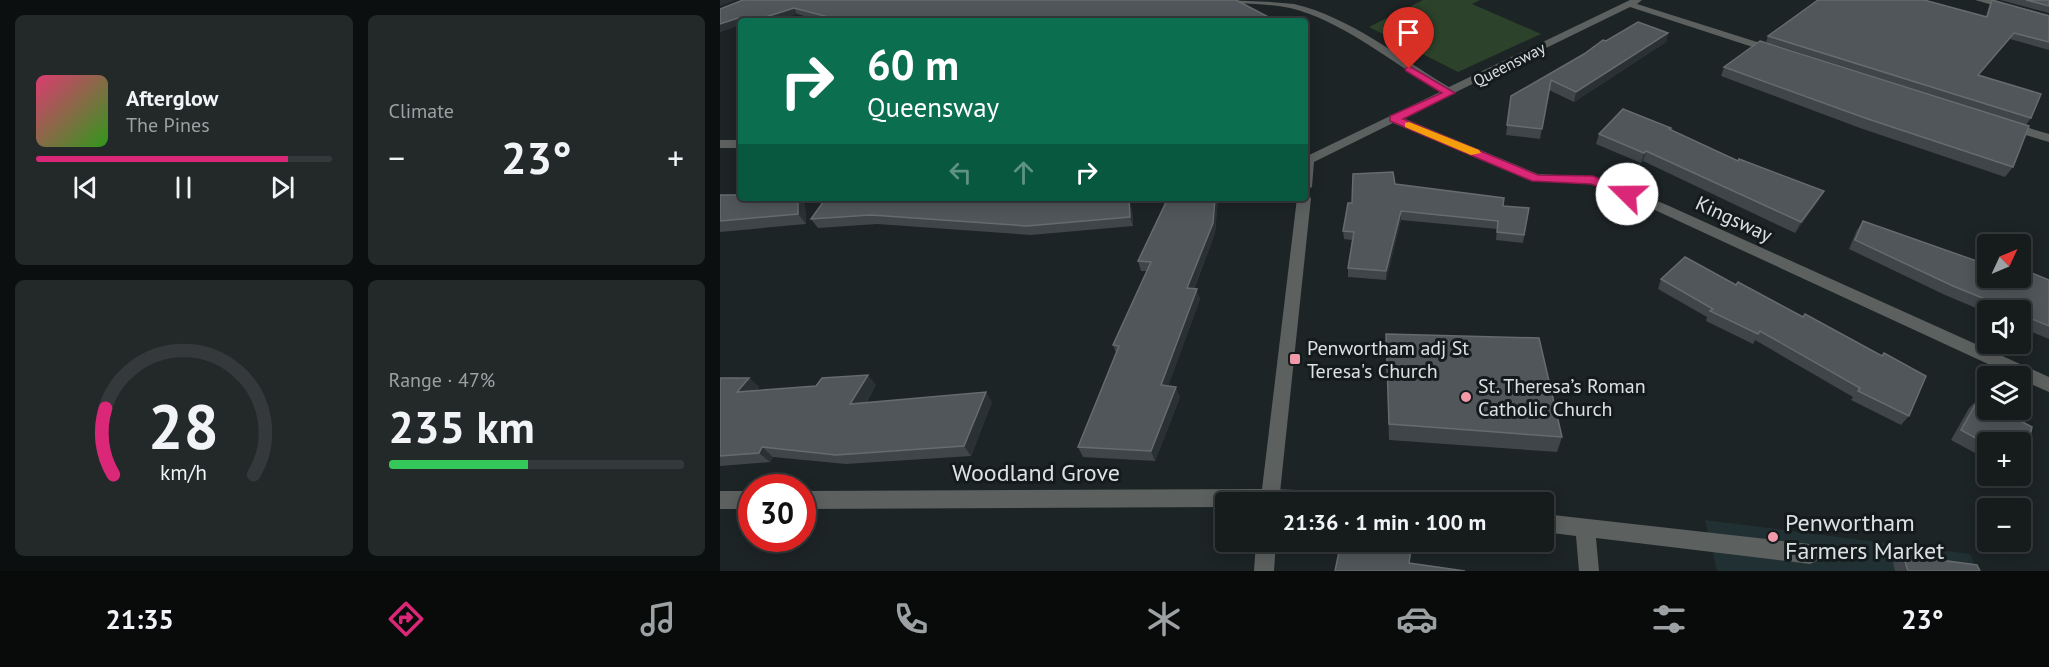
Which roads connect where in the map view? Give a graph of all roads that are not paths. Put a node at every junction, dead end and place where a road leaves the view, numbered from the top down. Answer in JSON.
{"nodes":[{"id":1,"x":1179,"y":0,"type":"edge"},
{"id":2,"x":1980,"y":0,"type":"edge"},
{"id":3,"x":1633,"y":2,"type":"edge"},
{"id":4,"x":2049,"y":18,"type":"edge"},
{"id":5,"x":1788,"y":55,"type":"edge"},
{"id":6,"x":1450,"y":93,"type":"junction"},
{"id":7,"x":1394,"y":119,"type":"junction"},
{"id":8,"x":1992,"y":120,"type":"edge"},
{"id":9,"x":2049,"y":138,"type":"edge"},
{"id":10,"x":720,"y":144,"type":"edge"},
{"id":11,"x":738,"y":144,"type":"edge"},
{"id":12,"x":1308,"y":159,"type":"edge"},
{"id":13,"x":1304,"y":201,"type":"edge"},
{"id":14,"x":2049,"y":385,"type":"edge"},
{"id":15,"x":1271,"y":492,"type":"edge"},
{"id":16,"x":720,"y":500,"type":"edge"},
{"id":17,"x":738,"y":500,"type":"edge"},
{"id":18,"x":816,"y":500,"type":"edge"},
{"id":19,"x":1215,"y":500,"type":"edge"},
{"id":20,"x":1554,"y":524,"type":"edge"},
{"id":21,"x":1585,"y":528,"type":"junction"},
{"id":22,"x":1265,"y":552,"type":"edge"},
{"id":23,"x":1810,"y":554,"type":"dead end"},
{"id":24,"x":1264,"y":571,"type":"edge"},
{"id":25,"x":1589,"y":571,"type":"edge"}],
"edges":[{"from":1,"to":6,"type":"street"},
{"from":2,"to":4,"type":"street"},
{"from":3,"to":5,"type":"street"},
{"from":3,"to":6,"type":"street","name":"Queensway"},
{"from":6,"to":7,"type":"street","name":"Queensway"},
{"from":7,"to":12,"type":"street","name":"Queensway"},
{"from":7,"to":14,"type":"street","name":"Kingsway"},
{"from":8,"to":9,"type":"street"},
{"from":10,"to":11,"type":"street"},
{"from":13,"to":15,"type":"street"},
{"from":16,"to":17,"type":"street"},
{"from":18,"to":19,"type":"street","name":"Woodland Grove"},
{"from":20,"to":21,"type":"street"},
{"from":21,"to":23,"type":"street"},
{"from":21,"to":25,"type":"street"},
{"from":22,"to":24,"type":"street"}]}
